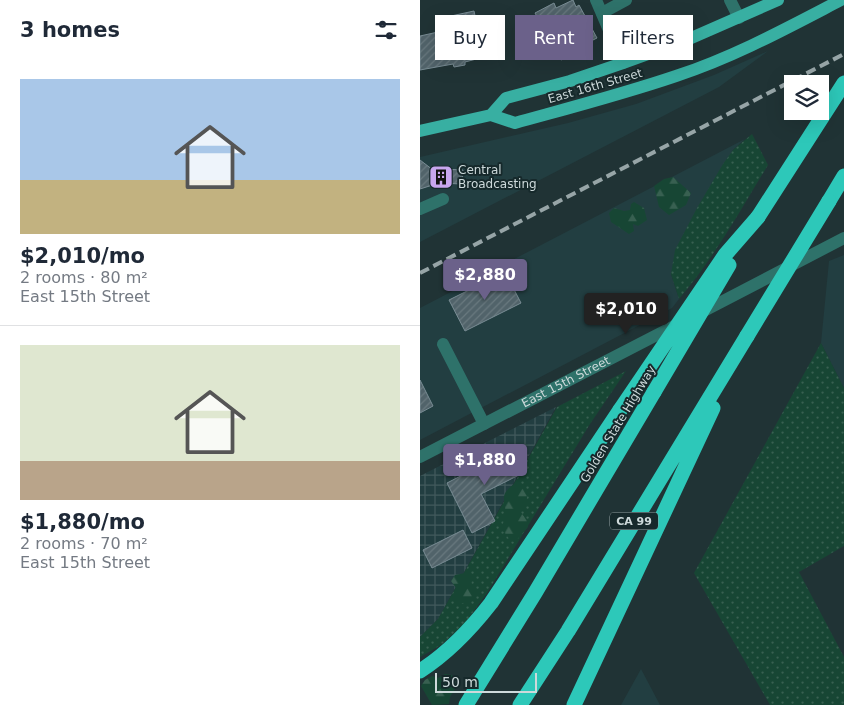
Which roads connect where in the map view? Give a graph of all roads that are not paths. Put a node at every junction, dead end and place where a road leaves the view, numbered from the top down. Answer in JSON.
{"nodes":[{"id":1,"x":596,"y":0,"type":"edge"},
{"id":2,"x":626,"y":0,"type":"edge"},
{"id":3,"x":730,"y":0,"type":"edge"},
{"id":4,"x":778,"y":0,"type":"edge"},
{"id":5,"x":840,"y":0,"type":"edge"},
{"id":6,"x":602,"y":13,"type":"junction"},
{"id":7,"x":739,"y":18,"type":"junction"},
{"id":8,"x":623,"y":63,"type":"junction"},
{"id":9,"x":844,"y":83,"type":"edge"},
{"id":10,"x":491,"y":115,"type":"junction"},
{"id":11,"x":420,"y":132,"type":"edge"},
{"id":12,"x":844,"y":176,"type":"edge"},
{"id":13,"x":443,"y":199,"type":"dead end"},
{"id":14,"x":420,"y":209,"type":"edge"},
{"id":15,"x":758,"y":217,"type":"junction"},
{"id":16,"x":844,"y":238,"type":"edge"},
{"id":17,"x":747,"y":336,"type":"junction"},
{"id":18,"x":444,"y":344,"type":"dead end"},
{"id":19,"x":484,"y":424,"type":"junction"},
{"id":20,"x":420,"y":457,"type":"edge"},
{"id":21,"x":420,"y":671,"type":"edge"},
{"id":22,"x":466,"y":705,"type":"edge"},
{"id":23,"x":520,"y":705,"type":"edge"},
{"id":24,"x":574,"y":705,"type":"edge"}],
"edges":[{"from":1,"to":6,"type":"street"},
{"from":2,"to":6,"type":"street"},
{"from":3,"to":7,"type":"street"},
{"from":4,"to":7,"type":"main road","name":"East 16th Street"},
{"from":5,"to":10,"type":"main road","name":"East 16th Street"},
{"from":6,"to":8,"type":"street"},
{"from":7,"to":8,"type":"main road","name":"East 16th Street"},
{"from":8,"to":10,"type":"main road","name":"East 16th Street"},
{"from":9,"to":15,"type":"highway","name":"Golden State Highway"},
{"from":10,"to":11,"type":"main road"},
{"from":12,"to":17,"type":"highway","number":"CA 99","bridge":true},
{"from":13,"to":14,"type":"street"},
{"from":15,"to":21,"type":"highway","bridge":true},
{"from":15,"to":22,"type":"highway","name":"Golden State Highway","bridge":true},
{"from":16,"to":19,"type":"street","name":"East 15th Street"},
{"from":17,"to":23,"type":"highway","number":"CA 99"},
{"from":17,"to":24,"type":"highway"},
{"from":18,"to":19,"type":"street"},
{"from":19,"to":20,"type":"street","name":"East 15th Street"}]}
